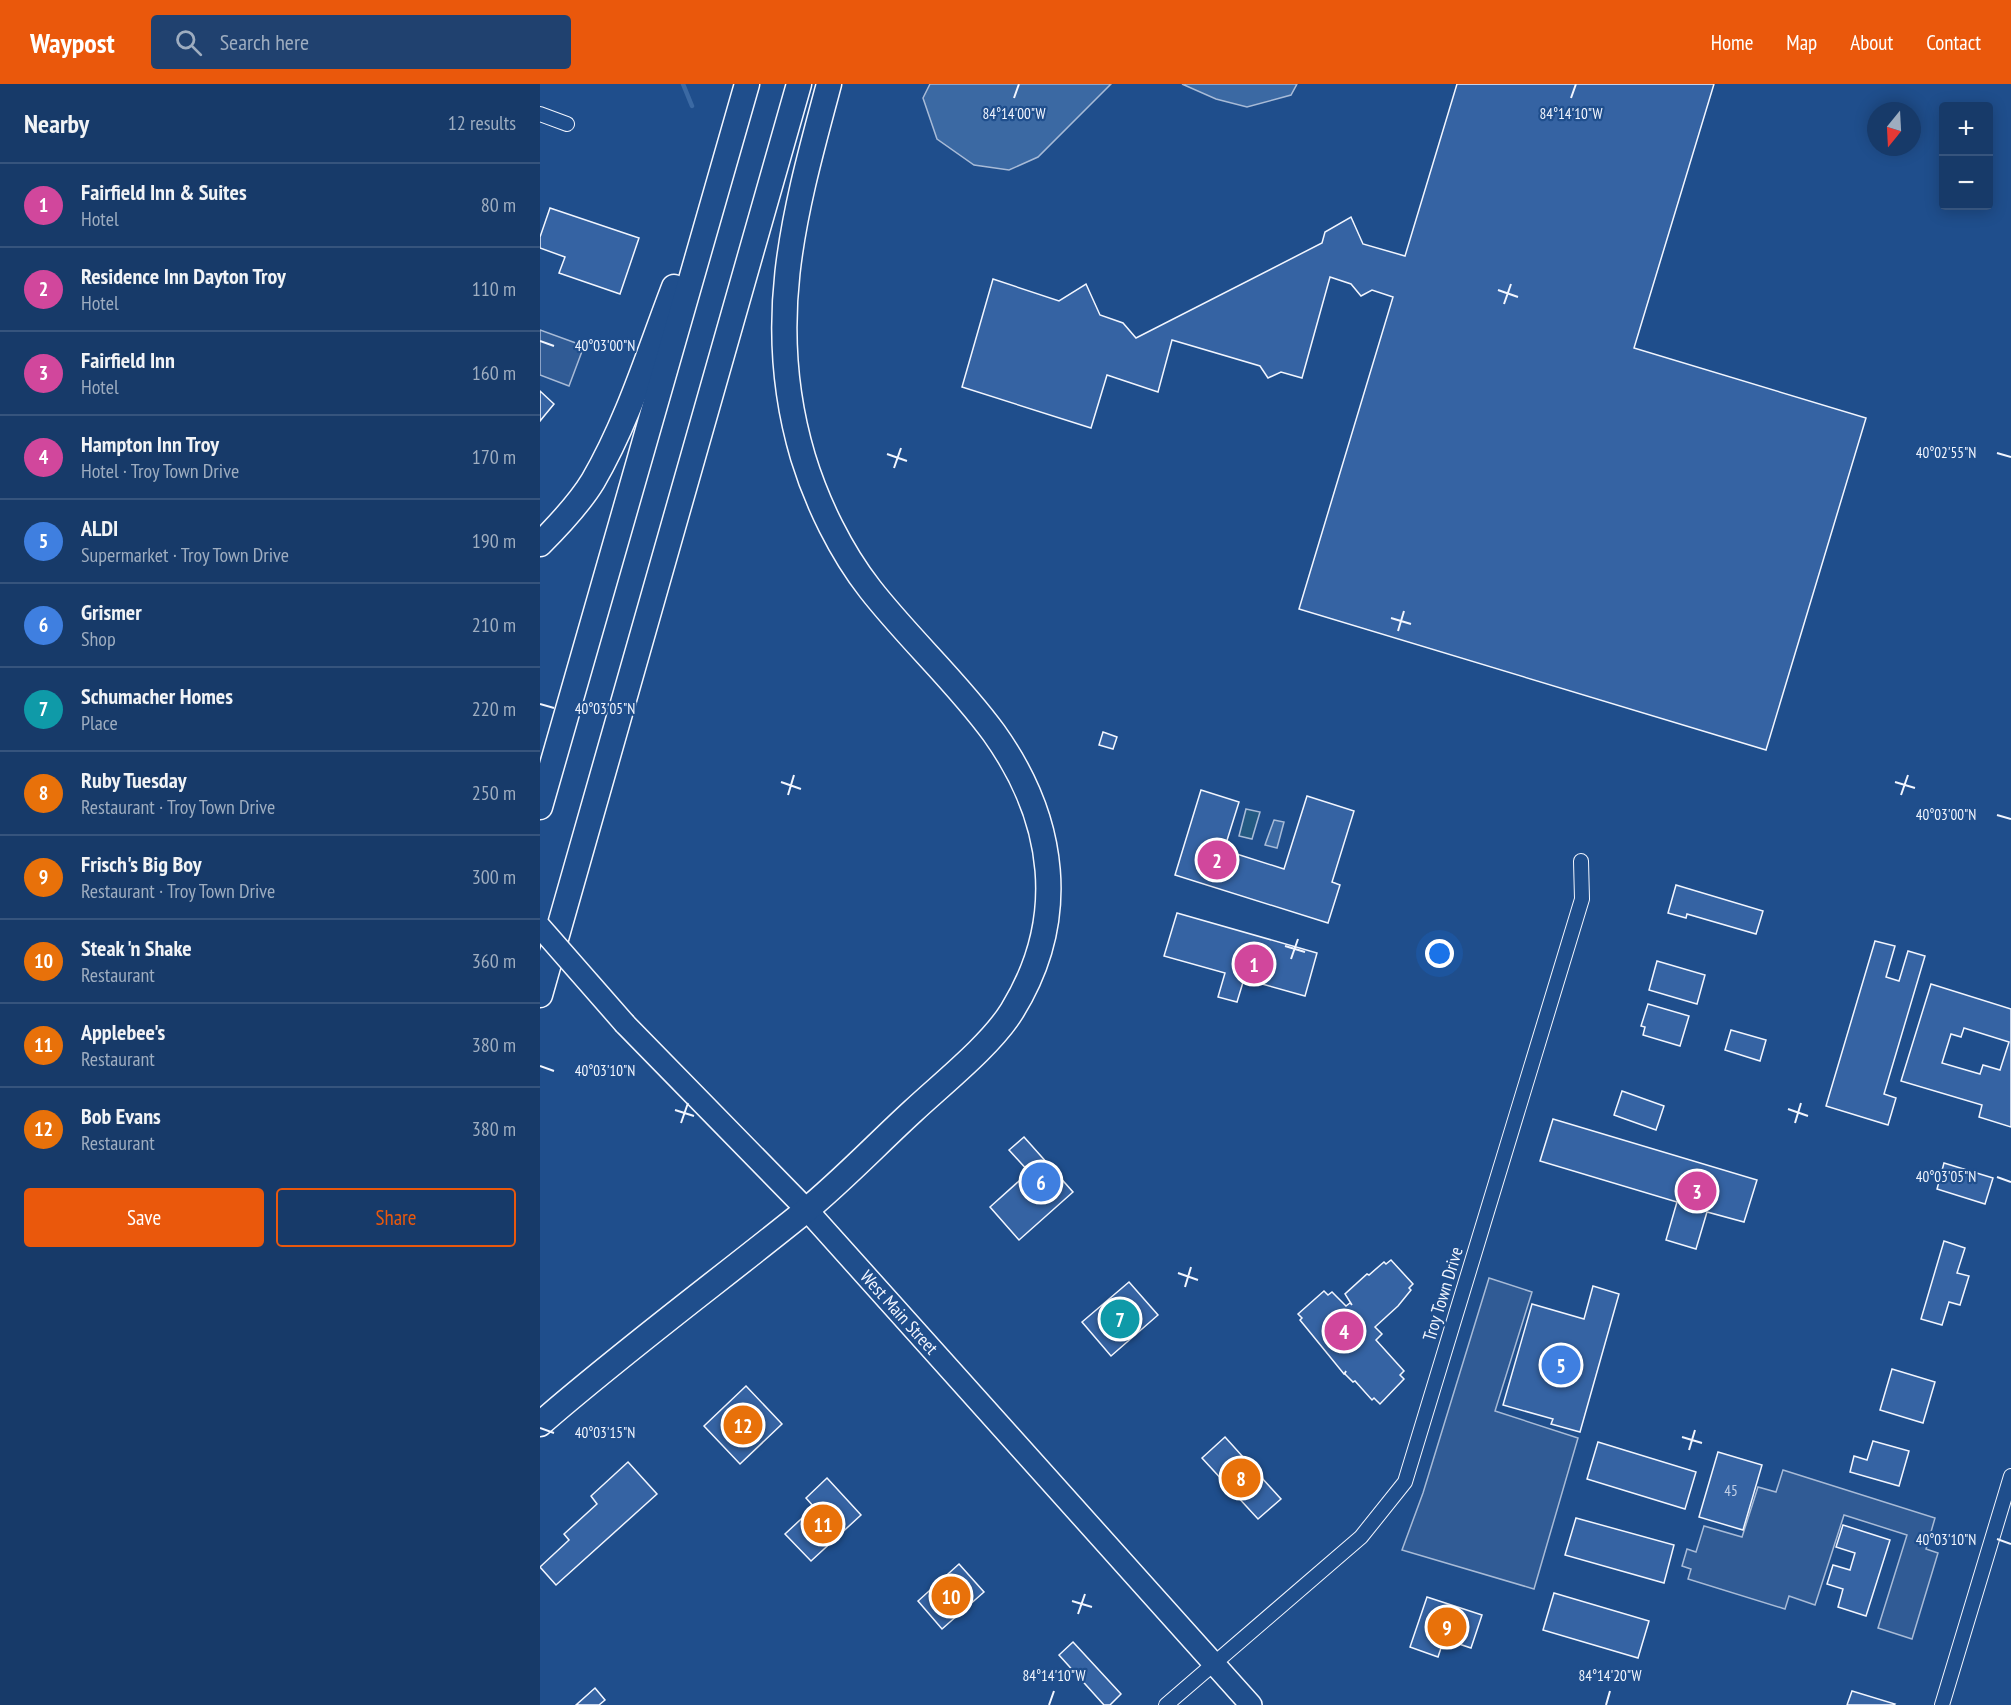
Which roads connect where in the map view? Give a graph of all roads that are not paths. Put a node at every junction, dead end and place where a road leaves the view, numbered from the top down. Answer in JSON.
{"nodes":[{"id":1,"x":747,"y":84,"type":"edge"},
{"id":2,"x":799,"y":84,"type":"edge"},
{"id":3,"x":829,"y":84,"type":"edge"},
{"id":4,"x":540,"y":114,"type":"edge"},
{"id":5,"x":567,"y":124,"type":"dead end"},
{"id":6,"x":732,"y":137,"type":"junction"},
{"id":7,"x":540,"y":544,"type":"edge"},
{"id":8,"x":540,"y":807,"type":"edge"},
{"id":9,"x":1581,"y":861,"type":"dead end"},
{"id":10,"x":540,"y":927,"type":"edge"},
{"id":11,"x":540,"y":995,"type":"edge"},
{"id":12,"x":807,"y":1210,"type":"junction"},
{"id":13,"x":540,"y":1424,"type":"edge"},
{"id":14,"x":2011,"y":1476,"type":"edge"},
{"id":15,"x":1213,"y":1664,"type":"junction"},
{"id":16,"x":1166,"y":1705,"type":"edge"},
{"id":17,"x":1251,"y":1705,"type":"edge"},
{"id":18,"x":1942,"y":1705,"type":"edge"}],
"edges":[{"from":1,"to":6,"type":"highway"},
{"from":2,"to":11,"type":"highway"},
{"from":3,"to":12,"type":"highway"},
{"from":4,"to":5,"type":"street"},
{"from":6,"to":7,"type":"highway"},
{"from":6,"to":8,"type":"highway"},
{"from":9,"to":15,"type":"street","name":"Troy Town Drive"},
{"from":10,"to":12,"type":"main road","name":"West Main Street","bridge":true},
{"from":12,"to":13,"type":"highway"},
{"from":12,"to":15,"type":"main road","name":"West Main Street"},
{"from":14,"to":18,"type":"street"},
{"from":15,"to":16,"type":"street","name":"Troy Town Drive"},
{"from":15,"to":17,"type":"main road","name":"West Main Street"}]}
